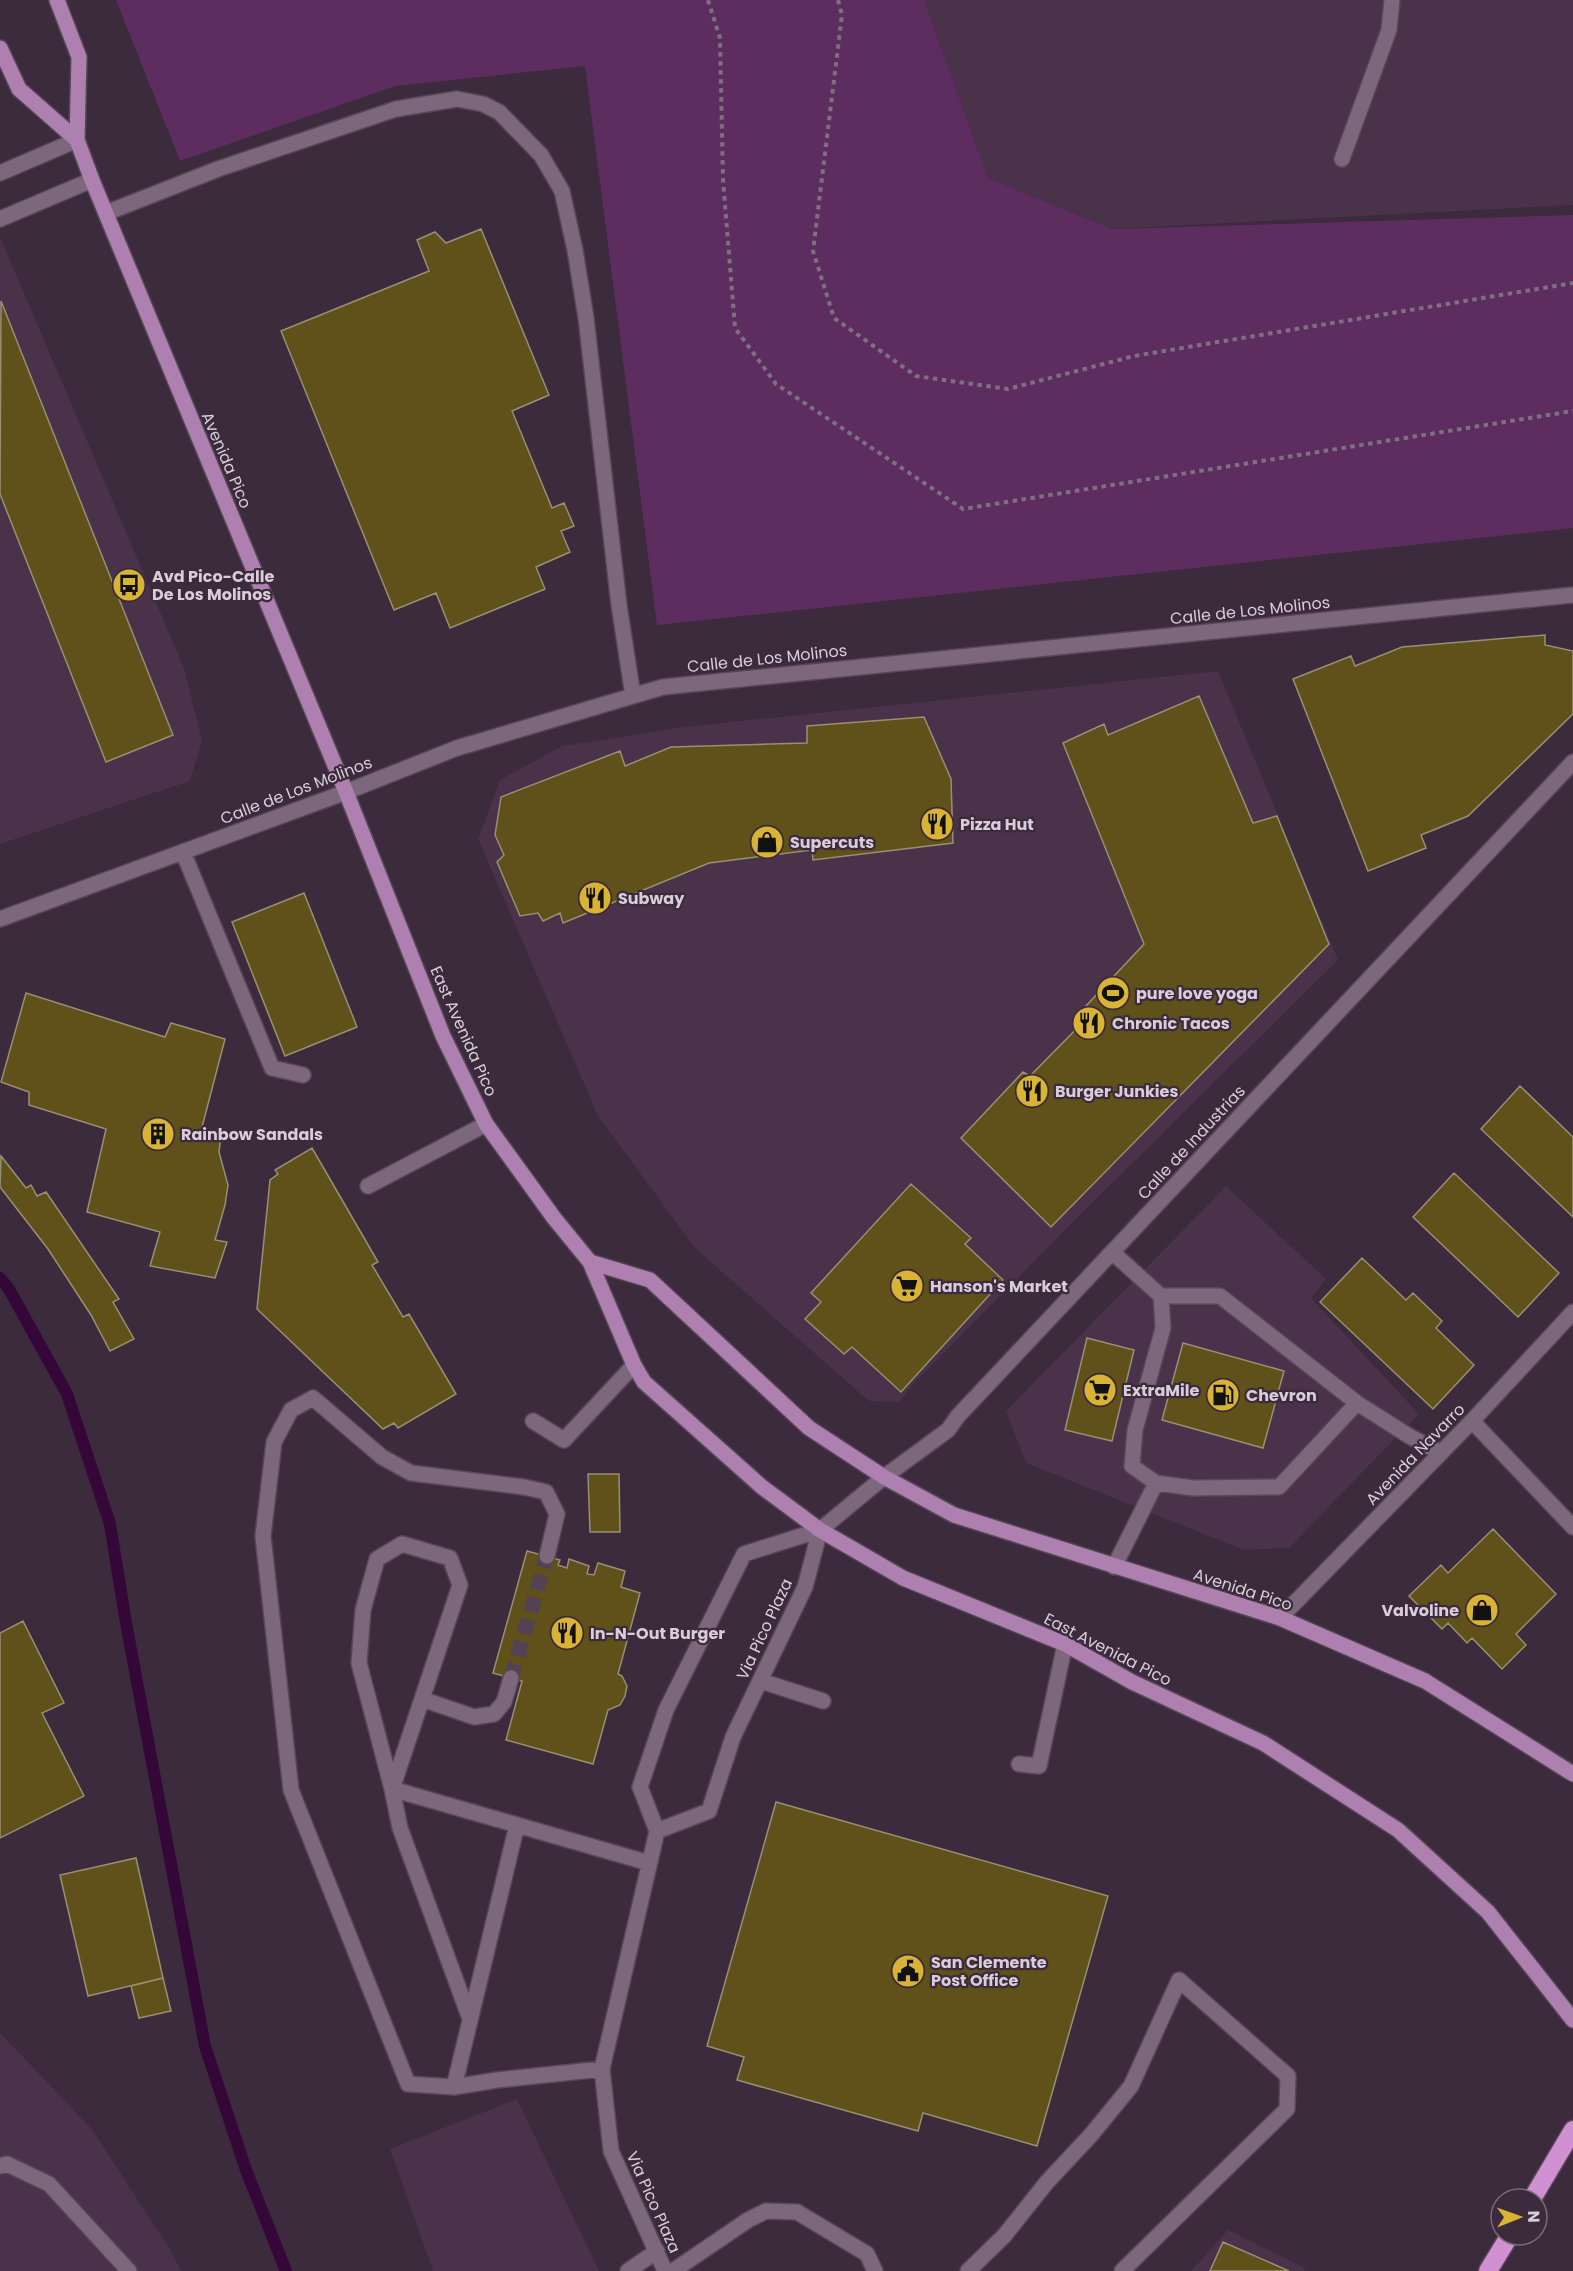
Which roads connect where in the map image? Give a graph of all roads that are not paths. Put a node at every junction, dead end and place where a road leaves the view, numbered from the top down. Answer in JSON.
{"nodes":[{"id":1,"x":57,"y":0,"type":"edge"},
{"id":2,"x":1392,"y":0,"type":"edge"},
{"id":3,"x":0,"y":48,"type":"edge"},
{"id":4,"x":77,"y":140,"type":"junction"},
{"id":5,"x":1342,"y":159,"type":"dead end"},
{"id":6,"x":0,"y":173,"type":"edge"},
{"id":7,"x":92,"y":180,"type":"junction"},
{"id":8,"x":106,"y":213,"type":"junction"},
{"id":9,"x":0,"y":219,"type":"edge"},
{"id":10,"x":1573,"y":595,"type":"edge"},
{"id":11,"x":633,"y":696,"type":"junction"},
{"id":12,"x":1573,"y":762,"type":"edge"},
{"id":13,"x":346,"y":792,"type":"junction"},
{"id":14,"x":183,"y":852,"type":"junction"},
{"id":15,"x":0,"y":919,"type":"edge"},
{"id":16,"x":303,"y":1075,"type":"dead end"},
{"id":17,"x":486,"y":1124,"type":"junction"},
{"id":18,"x":368,"y":1186,"type":"dead end"},
{"id":19,"x":1112,"y":1252,"type":"junction"},
{"id":20,"x":590,"y":1262,"type":"junction"},
{"id":21,"x":1161,"y":1296,"type":"junction"},
{"id":22,"x":1573,"y":1312,"type":"edge"},
{"id":23,"x":634,"y":1365,"type":"junction"},
{"id":24,"x":1357,"y":1403,"type":"junction"},
{"id":25,"x":533,"y":1421,"type":"dead end"},
{"id":26,"x":1472,"y":1421,"type":"junction"},
{"id":27,"x":1441,"y":1453,"type":"junction"},
{"id":28,"x":884,"y":1477,"type":"junction"},
{"id":29,"x":1156,"y":1483,"type":"junction"},
{"id":30,"x":1573,"y":1527,"type":"edge"},
{"id":31,"x":820,"y":1530,"type":"junction"},
{"id":32,"x":547,"y":1556,"type":"tunnel mouth"},
{"id":33,"x":1114,"y":1567,"type":"junction"},
{"id":34,"x":1280,"y":1618,"type":"junction"},
{"id":35,"x":1065,"y":1644,"type":"junction"},
{"id":36,"x":511,"y":1678,"type":"tunnel mouth"},
{"id":37,"x":761,"y":1681,"type":"junction"},
{"id":38,"x":422,"y":1700,"type":"junction"},
{"id":39,"x":823,"y":1701,"type":"dead end"},
{"id":40,"x":1019,"y":1764,"type":"dead end"},
{"id":41,"x":1573,"y":1774,"type":"edge"},
{"id":42,"x":393,"y":1789,"type":"junction"},
{"id":43,"x":517,"y":1825,"type":"junction"},
{"id":44,"x":657,"y":1831,"type":"junction"},
{"id":45,"x":649,"y":1863,"type":"junction"},
{"id":46,"x":470,"y":2019,"type":"junction"},
{"id":47,"x":1573,"y":2020,"type":"edge"},
{"id":48,"x":602,"y":2069,"type":"junction"},
{"id":49,"x":454,"y":2087,"type":"junction"},
{"id":50,"x":1573,"y":2130,"type":"edge"},
{"id":51,"x":0,"y":2166,"type":"edge"},
{"id":52,"x":1539,"y":2187,"type":"edge"},
{"id":53,"x":1503,"y":2247,"type":"edge"},
{"id":54,"x":657,"y":2251,"type":"junction"},
{"id":55,"x":129,"y":2271,"type":"edge"},
{"id":56,"x":628,"y":2271,"type":"edge"},
{"id":57,"x":665,"y":2271,"type":"edge"},
{"id":58,"x":673,"y":2271,"type":"edge"},
{"id":59,"x":875,"y":2271,"type":"edge"},
{"id":60,"x":968,"y":2271,"type":"edge"},
{"id":61,"x":1122,"y":2271,"type":"edge"},
{"id":62,"x":1488,"y":2271,"type":"edge"}],
"edges":[{"from":1,"to":4,"type":"main road","name":"Avenida Pico"},
{"from":2,"to":5,"type":"street"},
{"from":3,"to":4,"type":"main road","name":"Avenida Pico"},
{"from":4,"to":6,"type":"street"},
{"from":4,"to":7,"type":"main road","name":"Avenida Pico"},
{"from":7,"to":8,"type":"main road","name":"Avenida Pico"},
{"from":7,"to":9,"type":"street"},
{"from":8,"to":11,"type":"street"},
{"from":8,"to":13,"type":"main road","name":"Avenida Pico"},
{"from":10,"to":11,"type":"street","name":"Calle de Los Molinos"},
{"from":11,"to":13,"type":"street","name":"Calle de Los Molinos"},
{"from":12,"to":19,"type":"street","name":"Calle de Industrias"},
{"from":13,"to":14,"type":"street","name":"Calle de Los Molinos"},
{"from":13,"to":17,"type":"main road","name":"East Avenida Pico"},
{"from":14,"to":15,"type":"street","name":"Calle de Los Molinos"},
{"from":14,"to":16,"type":"street"},
{"from":17,"to":18,"type":"street"},
{"from":17,"to":20,"type":"main road","name":"East Avenida Pico"},
{"from":19,"to":21,"type":"street"},
{"from":19,"to":28,"type":"street","name":"Calle de Industrias"},
{"from":20,"to":23,"type":"main road","name":"East Avenida Pico"},
{"from":20,"to":28,"type":"main road"},
{"from":21,"to":24,"type":"street"},
{"from":21,"to":29,"type":"street"},
{"from":22,"to":26,"type":"street","name":"Avenida Navarro"},
{"from":23,"to":25,"type":"street"},
{"from":23,"to":31,"type":"main road","name":"East Avenida Pico"},
{"from":24,"to":27,"type":"street"},
{"from":24,"to":29,"type":"street"},
{"from":26,"to":27,"type":"street","name":"Avenida Navarro"},
{"from":26,"to":30,"type":"street"},
{"from":27,"to":34,"type":"street","name":"Avenida Navarro"},
{"from":28,"to":31,"type":"street","name":"Calle de Industrias"},
{"from":28,"to":33,"type":"main road","name":"Avenida Pico"},
{"from":29,"to":33,"type":"street"},
{"from":31,"to":35,"type":"main road","name":"East Avenida Pico"},
{"from":31,"to":37,"type":"street","name":"Via Pico Plaza"},
{"from":31,"to":44,"type":"street"},
{"from":32,"to":49,"type":"street"},
{"from":33,"to":34,"type":"main road","name":"Avenida Pico"},
{"from":34,"to":41,"type":"main road","name":"Avenida Pico"},
{"from":35,"to":40,"type":"street"},
{"from":35,"to":47,"type":"main road","name":"East Avenida Pico"},
{"from":36,"to":38,"type":"street"},
{"from":37,"to":39,"type":"street"},
{"from":37,"to":44,"type":"street","name":"Via Pico Plaza"},
{"from":38,"to":42,"type":"street"},
{"from":38,"to":42,"type":"street"},
{"from":42,"to":43,"type":"street"},
{"from":42,"to":46,"type":"street"},
{"from":43,"to":45,"type":"street"},
{"from":43,"to":46,"type":"street"},
{"from":44,"to":45,"type":"street","name":"Via Pico Plaza"},
{"from":45,"to":48,"type":"street","name":"Via Pico Plaza"},
{"from":46,"to":49,"type":"street"},
{"from":48,"to":49,"type":"street"},
{"from":48,"to":54,"type":"street","name":"Via Pico Plaza"},
{"from":50,"to":52,"type":"highway"},
{"from":51,"to":55,"type":"street"},
{"from":53,"to":62,"type":"highway"},
{"from":54,"to":56,"type":"street"},
{"from":54,"to":57,"type":"street","name":"Via Pico Plaza"},
{"from":58,"to":59,"type":"street"},
{"from":60,"to":61,"type":"street"}]}
